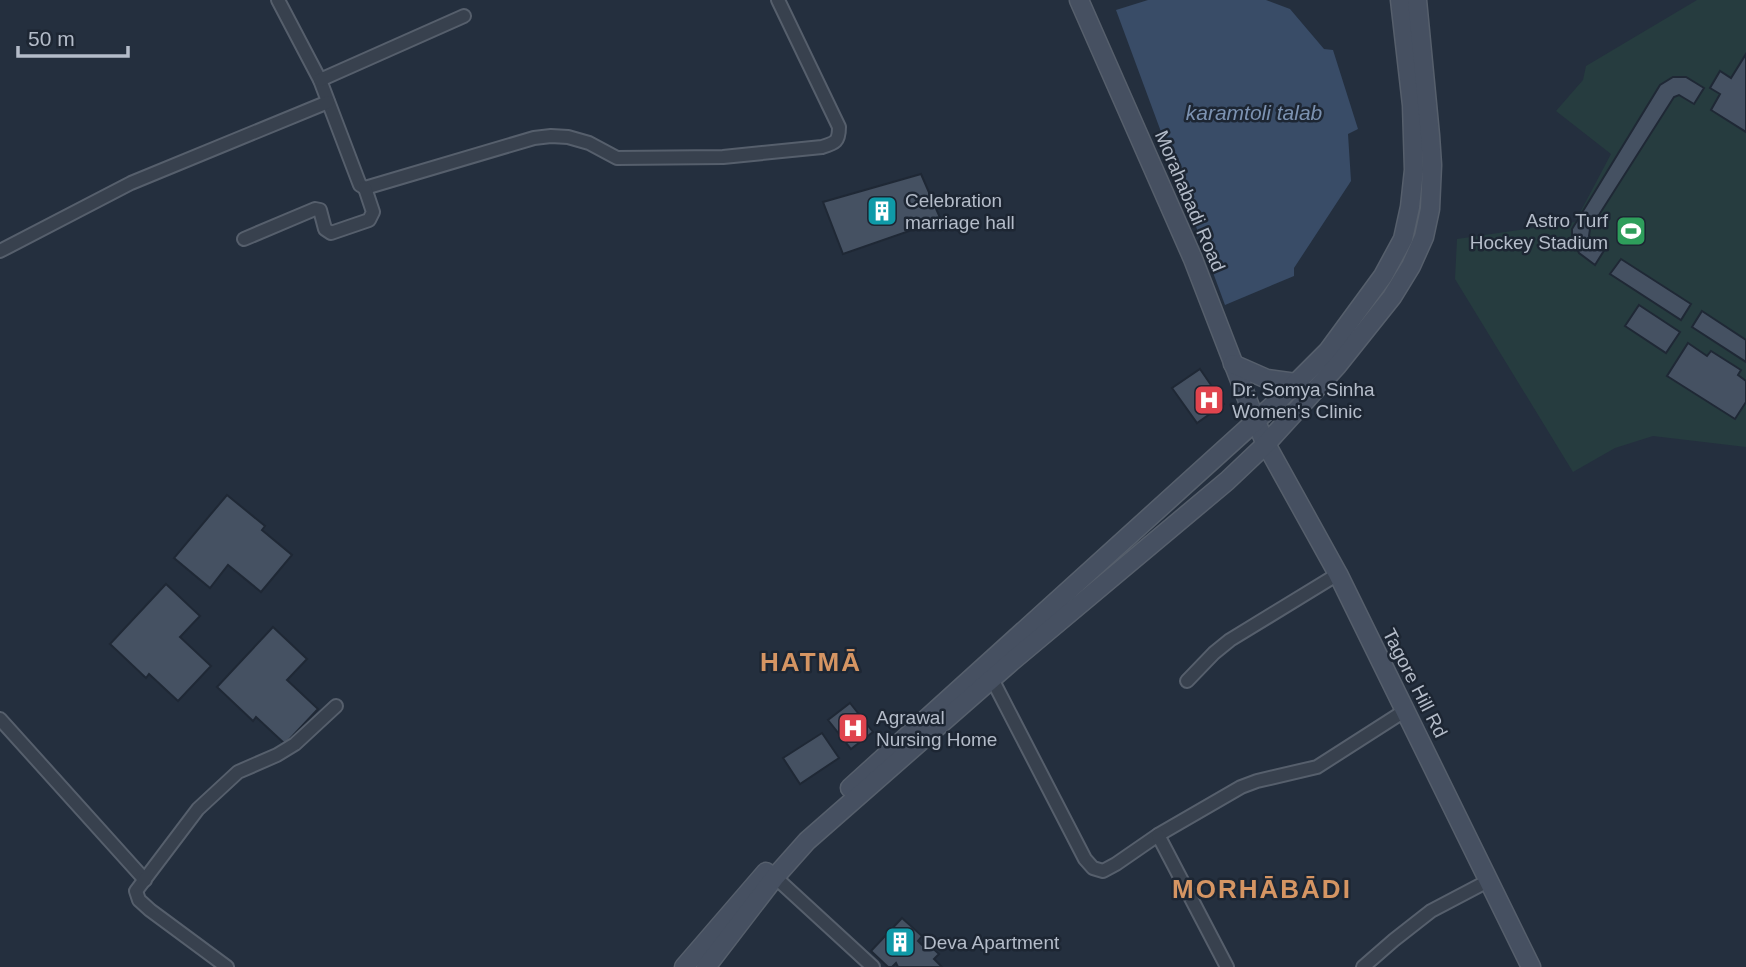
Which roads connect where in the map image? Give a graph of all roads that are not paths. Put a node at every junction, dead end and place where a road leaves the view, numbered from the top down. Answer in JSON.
{"nodes":[{"id":1,"x":278,"y":0,"type":"edge"},
{"id":2,"x":778,"y":0,"type":"edge"},
{"id":3,"x":1079,"y":0,"type":"edge"},
{"id":4,"x":1400,"y":0,"type":"edge"},
{"id":5,"x":1417,"y":0,"type":"edge"},
{"id":6,"x":464,"y":16,"type":"dead end"},
{"id":7,"x":320,"y":80,"type":"junction"},
{"id":8,"x":328,"y":102,"type":"junction"},
{"id":9,"x":365,"y":188,"type":"junction"},
{"id":10,"x":244,"y":239,"type":"dead end"},
{"id":11,"x":0,"y":251,"type":"edge"},
{"id":12,"x":1233,"y":364,"type":"junction"},
{"id":13,"x":1296,"y":383,"type":"junction"},
{"id":14,"x":1256,"y":422,"type":"junction"},
{"id":15,"x":1266,"y":444,"type":"junction"},
{"id":16,"x":1338,"y":574,"type":"junction"},
{"id":17,"x":992,"y":679,"type":"junction"},
{"id":18,"x":1187,"y":681,"type":"dead end"},
{"id":19,"x":336,"y":706,"type":"dead end"},
{"id":20,"x":1406,"y":709,"type":"junction"},
{"id":21,"x":0,"y":719,"type":"edge"},
{"id":22,"x":1158,"y":835,"type":"junction"},
{"id":23,"x":775,"y":877,"type":"junction"},
{"id":24,"x":145,"y":880,"type":"junction"},
{"id":25,"x":1488,"y":881,"type":"junction"},
{"id":26,"x":227,"y":967,"type":"edge"},
{"id":27,"x":684,"y":967,"type":"edge"},
{"id":28,"x":706,"y":967,"type":"edge"},
{"id":29,"x":873,"y":967,"type":"edge"},
{"id":30,"x":1227,"y":967,"type":"edge"},
{"id":31,"x":1363,"y":967,"type":"edge"},
{"id":32,"x":1531,"y":967,"type":"edge"}],
"edges":[{"from":1,"to":7,"type":"street"},
{"from":2,"to":9,"type":"street"},
{"from":3,"to":12,"type":"main road","name":"Morahabadi Road"},
{"from":4,"to":13,"type":"main road"},
{"from":5,"to":15,"type":"main road"},
{"from":6,"to":7,"type":"street"},
{"from":7,"to":8,"type":"street"},
{"from":8,"to":9,"type":"street"},
{"from":8,"to":11,"type":"street"},
{"from":9,"to":10,"type":"street"},
{"from":12,"to":13,"type":"main road"},
{"from":12,"to":14,"type":"main road","name":"Morahabadi Road"},
{"from":13,"to":14,"type":"main road"},
{"from":14,"to":15,"type":"main road","name":"Tagore Hill Rd"},
{"from":14,"to":27,"type":"main road"},
{"from":15,"to":16,"type":"main road","name":"Tagore Hill Rd"},
{"from":15,"to":17,"type":"main road"},
{"from":16,"to":18,"type":"street"},
{"from":16,"to":20,"type":"main road","name":"Tagore Hill Rd"},
{"from":17,"to":22,"type":"street"},
{"from":17,"to":23,"type":"main road"},
{"from":19,"to":24,"type":"street"},
{"from":20,"to":22,"type":"street"},
{"from":20,"to":25,"type":"main road","name":"Tagore Hill Rd"},
{"from":21,"to":24,"type":"street"},
{"from":22,"to":30,"type":"street"},
{"from":23,"to":28,"type":"main road"},
{"from":23,"to":29,"type":"street"},
{"from":24,"to":26,"type":"street"},
{"from":25,"to":31,"type":"street"},
{"from":25,"to":32,"type":"main road","name":"Tagore Hill Rd"}]}
